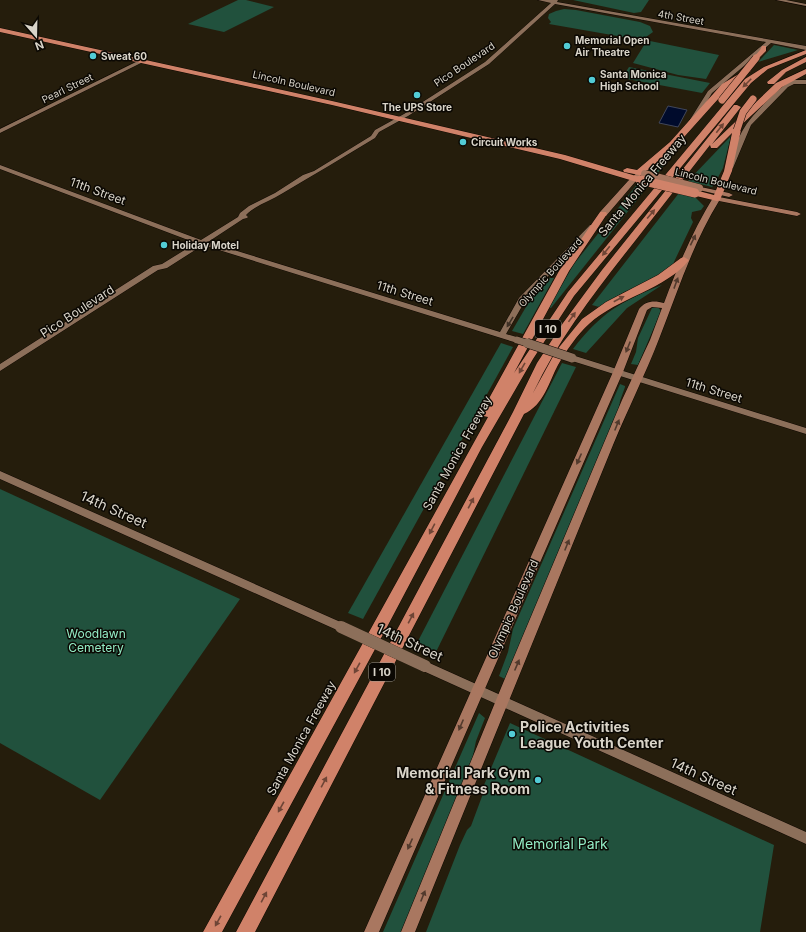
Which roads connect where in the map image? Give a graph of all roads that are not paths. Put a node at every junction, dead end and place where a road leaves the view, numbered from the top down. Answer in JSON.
{"nodes":[{"id":1,"x":540,"y":0,"type":"edge"},
{"id":2,"x":778,"y":0,"type":"edge"},
{"id":3,"x":553,"y":1,"type":"edge"},
{"id":4,"x":806,"y":5,"type":"edge"},
{"id":5,"x":0,"y":30,"type":"edge"},
{"id":6,"x":769,"y":42,"type":"junction"},
{"id":7,"x":764,"y":47,"type":"junction"},
{"id":8,"x":806,"y":50,"type":"edge"},
{"id":9,"x":806,"y":58,"type":"edge"},
{"id":10,"x":142,"y":61,"type":"junction"},
{"id":11,"x":806,"y":71,"type":"edge"},
{"id":12,"x":784,"y":81,"type":"junction"},
{"id":13,"x":806,"y":81,"type":"edge"},
{"id":14,"x":397,"y":118,"type":"junction"},
{"id":15,"x":689,"y":126,"type":"junction"},
{"id":16,"x":0,"y":131,"type":"edge"},
{"id":17,"x":696,"y":158,"type":"junction"},
{"id":18,"x":0,"y":167,"type":"edge"},
{"id":19,"x":728,"y":172,"type":"junction"},
{"id":20,"x":639,"y":176,"type":"junction"},
{"id":21,"x":718,"y":195,"type":"junction"},
{"id":22,"x":603,"y":214,"type":"junction"},
{"id":23,"x":806,"y":216,"type":"edge"},
{"id":24,"x":631,"y":220,"type":"junction"},
{"id":25,"x":202,"y":243,"type":"junction"},
{"id":26,"x":684,"y":260,"type":"junction"},
{"id":27,"x":164,"y":266,"type":"junction"},
{"id":28,"x":668,"y":306,"type":"junction"},
{"id":29,"x":502,"y":335,"type":"junction"},
{"id":30,"x":0,"y":368,"type":"edge"},
{"id":31,"x":618,"y":372,"type":"junction"},
{"id":32,"x":0,"y":375,"type":"edge"},
{"id":33,"x":636,"y":378,"type":"junction"},
{"id":34,"x":519,"y":412,"type":"junction"},
{"id":35,"x":806,"y":431,"type":"edge"},
{"id":36,"x":477,"y":445,"type":"junction"},
{"id":37,"x":0,"y":475,"type":"edge"},
{"id":38,"x":477,"y":689,"type":"junction"},
{"id":39,"x":502,"y":701,"type":"junction"},
{"id":40,"x":806,"y":838,"type":"edge"},
{"id":41,"x":212,"y":932,"type":"edge"},
{"id":42,"x":246,"y":932,"type":"edge"},
{"id":43,"x":371,"y":932,"type":"edge"},
{"id":44,"x":408,"y":932,"type":"edge"}],
"edges":[{"from":1,"to":3,"type":"main road","name":"4th Street"},
{"from":2,"to":4,"type":"main road"},
{"from":3,"to":6,"type":"main road","name":"4th Street"},
{"from":3,"to":14,"type":"main road","name":"Pico Boulevard"},
{"from":5,"to":10,"type":"highway","name":"Lincoln Boulevard"},
{"from":6,"to":7,"type":"main road","name":"Olympic Boulevard"},
{"from":6,"to":8,"type":"main road","name":"4th Street"},
{"from":7,"to":15,"type":"main road","name":"Olympic Boulevard"},
{"from":7,"to":24,"type":"highway","bridge":true},
{"from":8,"to":15,"type":"highway"},
{"from":8,"to":24,"type":"highway","name":"Santa Monica Freeway","number":"I 10","one_way":true},
{"from":17,"to":9,"type":"highway","name":"Santa Monica Freeway","number":"I 10","one_way":true},
{"from":9,"to":19,"type":"highway","bridge":true},
{"from":10,"to":14,"type":"highway","name":"Lincoln Boulevard"},
{"from":10,"to":16,"type":"main road","name":"Pearl Street"},
{"from":11,"to":12,"type":"highway"},
{"from":12,"to":13,"type":"highway"},
{"from":12,"to":17,"type":"highway"},
{"from":13,"to":19,"type":"main road","name":"Olympic Boulevard"},
{"from":14,"to":20,"type":"highway","name":"Lincoln Boulevard"},
{"from":14,"to":25,"type":"main road","name":"Pico Boulevard"},
{"from":15,"to":20,"type":"highway","name":"Olympic Boulevard"},
{"from":34,"to":17,"type":"highway","name":"Santa Monica Freeway","number":"I 10","one_way":true},
{"from":18,"to":25,"type":"main road","name":"11th Street"},
{"from":19,"to":21,"type":"highway","name":"Olympic Boulevard"},
{"from":20,"to":21,"type":"highway","name":"Lincoln Boulevard","bridge":true},
{"from":20,"to":22,"type":"main road","name":"Olympic Boulevard"},
{"from":21,"to":23,"type":"main road","name":"Lincoln Boulevard"},
{"from":26,"to":21,"type":"main road","name":"Olympic Boulevard","one_way":true},
{"from":22,"to":29,"type":"main road","name":"Olympic Boulevard","one_way":true},
{"from":22,"to":36,"type":"highway"},
{"from":24,"to":36,"type":"highway","name":"Santa Monica Freeway","number":"I 10","one_way":true},
{"from":25,"to":27,"type":"main road","name":"Pico Boulevard"},
{"from":25,"to":29,"type":"main road","name":"11th Street"},
{"from":28,"to":26,"type":"main road","name":"Olympic Boulevard","one_way":true},
{"from":34,"to":26,"type":"highway","one_way":true},
{"from":27,"to":30,"type":"main road","name":"Pico Boulevard"},
{"from":27,"to":32,"type":"main road","name":"Pico Boulevard"},
{"from":28,"to":31,"type":"main road","name":"Olympic Boulevard","one_way":true},
{"from":28,"to":33,"type":"main road","name":"Olympic Boulevard"},
{"from":29,"to":31,"type":"main road","name":"11th Street","bridge":true},
{"from":31,"to":33,"type":"main road","name":"11th Street"},
{"from":31,"to":38,"type":"main road","name":"Olympic Boulevard","one_way":true},
{"from":33,"to":35,"type":"main road","name":"11th Street"},
{"from":39,"to":33,"type":"main road","name":"Olympic Boulevard","one_way":true},
{"from":42,"to":34,"type":"highway","name":"Santa Monica Freeway","number":"I 10","one_way":true},
{"from":36,"to":41,"type":"highway","name":"Santa Monica Freeway","number":"I 10","one_way":true},
{"from":37,"to":38,"type":"main road","name":"14th Street","bridge":true},
{"from":38,"to":39,"type":"main road","name":"14th Street"},
{"from":38,"to":43,"type":"main road","name":"Olympic Boulevard","one_way":true},
{"from":39,"to":40,"type":"main road","name":"14th Street"},
{"from":44,"to":39,"type":"main road","name":"Olympic Boulevard","one_way":true}]}
